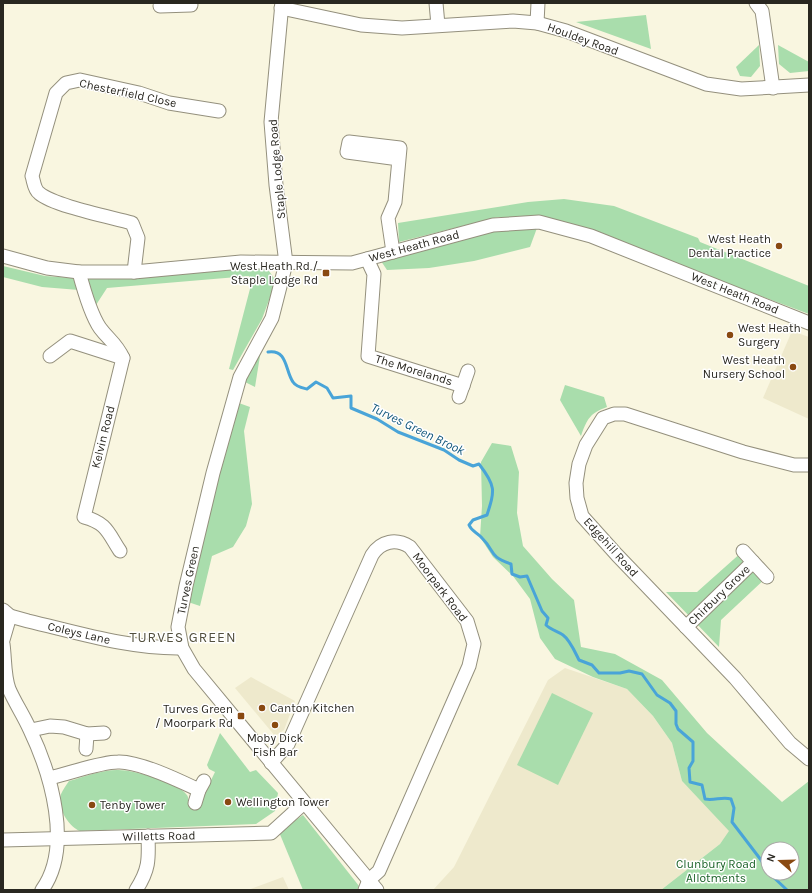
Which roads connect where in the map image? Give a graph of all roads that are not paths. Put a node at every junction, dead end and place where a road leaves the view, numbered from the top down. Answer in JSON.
{"nodes":[{"id":1,"x":436,"y":3,"type":"edge"},
{"id":2,"x":538,"y":3,"type":"edge"},
{"id":3,"x":756,"y":3,"type":"edge"},
{"id":4,"x":176,"y":4,"type":"edge"},
{"id":5,"x":191,"y":5,"type":"dead end"},
{"id":6,"x":160,"y":6,"type":"dead end"},
{"id":7,"x":282,"y":6,"type":"edge"},
{"id":8,"x":537,"y":23,"type":"junction"},
{"id":9,"x":438,"y":25,"type":"junction"},
{"id":10,"x":809,"y":85,"type":"edge"},
{"id":11,"x":773,"y":88,"type":"junction"},
{"id":12,"x":219,"y":111,"type":"dead end"},
{"id":13,"x":399,"y":159,"type":"dead end"},
{"id":14,"x":393,"y":252,"type":"junction"},
{"id":15,"x":3,"y":256,"type":"edge"},
{"id":16,"x":367,"y":259,"type":"junction"},
{"id":17,"x":286,"y":263,"type":"junction"},
{"id":18,"x":78,"y":272,"type":"junction"},
{"id":19,"x":134,"y":272,"type":"junction"},
{"id":20,"x":809,"y":323,"type":"edge"},
{"id":21,"x":50,"y":356,"type":"dead end"},
{"id":22,"x":122,"y":358,"type":"junction"},
{"id":23,"x":468,"y":371,"type":"dead end"},
{"id":24,"x":809,"y":465,"type":"edge"},
{"id":25,"x":120,"y":551,"type":"dead end"},
{"id":26,"x":743,"y":551,"type":"dead end"},
{"id":27,"x":753,"y":562,"type":"junction"},
{"id":28,"x":767,"y":577,"type":"dead end"},
{"id":29,"x":7,"y":613,"type":"edge"},
{"id":30,"x":686,"y":627,"type":"junction"},
{"id":31,"x":3,"y":640,"type":"edge"},
{"id":32,"x":3,"y":644,"type":"edge"},
{"id":33,"x":182,"y":648,"type":"junction"},
{"id":34,"x":30,"y":730,"type":"junction"},
{"id":35,"x":104,"y":733,"type":"dead end"},
{"id":36,"x":87,"y":734,"type":"junction"},
{"id":37,"x":86,"y":749,"type":"dead end"},
{"id":38,"x":809,"y":759,"type":"edge"},
{"id":39,"x":271,"y":763,"type":"junction"},
{"id":40,"x":49,"y":778,"type":"junction"},
{"id":41,"x":195,"y":803,"type":"dead end"},
{"id":42,"x":304,"y":803,"type":"junction"},
{"id":43,"x":148,"y":836,"type":"junction"},
{"id":44,"x":3,"y":840,"type":"edge"},
{"id":45,"x":59,"y":840,"type":"junction"},
{"id":46,"x":370,"y":887,"type":"edge"},
{"id":47,"x":42,"y":890,"type":"edge"},
{"id":48,"x":136,"y":890,"type":"edge"}],
"edges":[{"from":1,"to":9,"type":"street"},
{"from":2,"to":8,"type":"street"},
{"from":3,"to":11,"type":"street"},
{"from":4,"to":5,"type":"street"},
{"from":4,"to":6,"type":"street"},
{"from":7,"to":9,"type":"street","name":"Houldey Road"},
{"from":7,"to":17,"type":"street","name":"Staple Lodge Road"},
{"from":8,"to":9,"type":"street","name":"Houldey Road"},
{"from":8,"to":11,"type":"street","name":"Houldey Road"},
{"from":10,"to":11,"type":"street","name":"Houldey Road"},
{"from":12,"to":19,"type":"street","name":"Chesterfield Close"},
{"from":13,"to":14,"type":"street"},
{"from":14,"to":16,"type":"street","name":"West Heath Road"},
{"from":14,"to":20,"type":"street","name":"West Heath Road"},
{"from":15,"to":18,"type":"street","name":"West Heath Road"},
{"from":16,"to":17,"type":"street","name":"West Heath Road"},
{"from":16,"to":23,"type":"street","name":"The Morelands"},
{"from":17,"to":19,"type":"street","name":"West Heath Road"},
{"from":17,"to":33,"type":"street","name":"Turves Green"},
{"from":18,"to":19,"type":"street","name":"West Heath Road"},
{"from":18,"to":22,"type":"street"},
{"from":21,"to":22,"type":"street"},
{"from":22,"to":25,"type":"street","name":"Kelvin Road"},
{"from":24,"to":30,"type":"street","name":"Edgehill Road"},
{"from":26,"to":27,"type":"street","name":"Chirbury Grove"},
{"from":27,"to":28,"type":"street","name":"Chirbury Grove"},
{"from":27,"to":30,"type":"street","name":"Chirbury Grove"},
{"from":29,"to":31,"type":"street"},
{"from":29,"to":33,"type":"street","name":"Coleys Lane"},
{"from":30,"to":38,"type":"street","name":"Edgehill Road"},
{"from":32,"to":34,"type":"street"},
{"from":33,"to":39,"type":"street","name":"Turves Green"},
{"from":34,"to":36,"type":"street"},
{"from":34,"to":40,"type":"street"},
{"from":35,"to":36,"type":"street"},
{"from":36,"to":37,"type":"street"},
{"from":39,"to":42,"type":"street","name":"Turves Green"},
{"from":39,"to":46,"type":"street","name":"Moorpark Road"},
{"from":40,"to":41,"type":"street"},
{"from":40,"to":45,"type":"street"},
{"from":42,"to":43,"type":"street","name":"Willetts Road"},
{"from":42,"to":46,"type":"street","name":"Turves Green"},
{"from":43,"to":45,"type":"street","name":"Willetts Road"},
{"from":43,"to":48,"type":"street"},
{"from":44,"to":45,"type":"street","name":"Willetts Road"},
{"from":45,"to":47,"type":"street"}]}
